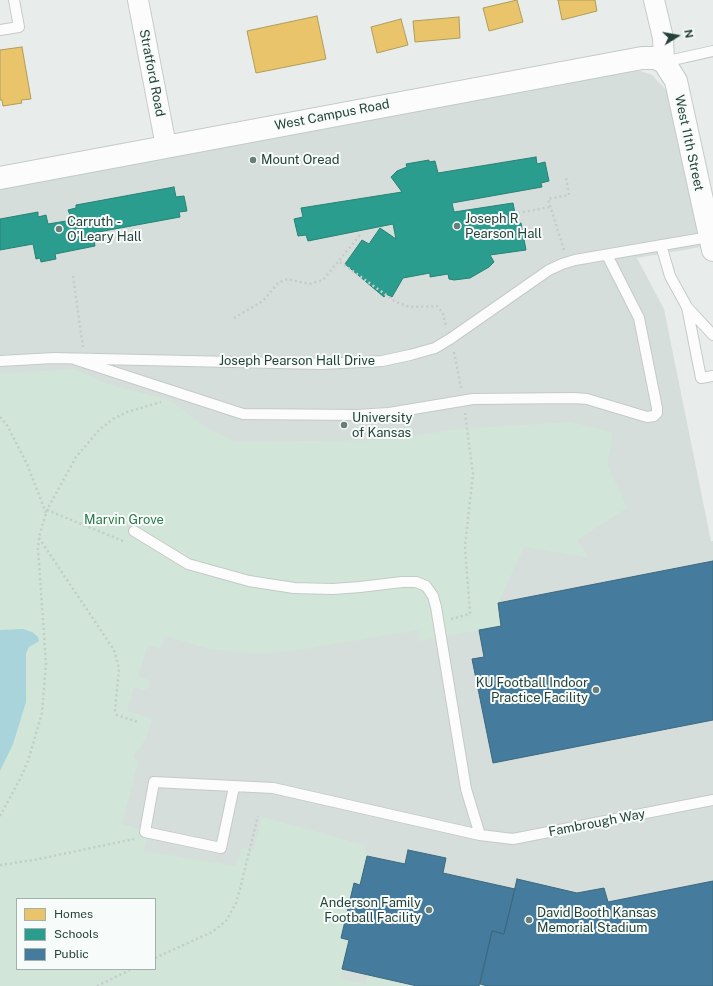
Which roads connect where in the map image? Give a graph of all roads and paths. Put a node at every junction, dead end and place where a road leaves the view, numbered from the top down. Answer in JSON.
{"nodes":[{"id":1,"x":14,"y":0,"type":"edge"},
{"id":2,"x":138,"y":0,"type":"edge"},
{"id":3,"x":654,"y":0,"type":"edge"},
{"id":4,"x":0,"y":30,"type":"edge"},
{"id":5,"x":713,"y":51,"type":"edge"},
{"id":6,"x":664,"y":62,"type":"junction"},
{"id":7,"x":166,"y":146,"type":"junction"},
{"id":8,"x":566,"y":177,"type":"dead end"},
{"id":9,"x":0,"y":178,"type":"edge"},
{"id":10,"x":550,"y":208,"type":"junction"},
{"id":11,"x":518,"y":213,"type":"dead end"},
{"id":12,"x":360,"y":235,"type":"dead end"},
{"id":13,"x":711,"y":244,"type":"edge"},
{"id":14,"x":661,"y":245,"type":"junction"},
{"id":15,"x":607,"y":255,"type":"junction"},
{"id":16,"x":340,"y":262,"type":"junction"},
{"id":17,"x":568,"y":262,"type":"junction"},
{"id":18,"x":73,"y":276,"type":"dead end"},
{"id":19,"x":687,"y":307,"type":"junction"},
{"id":20,"x":234,"y":318,"type":"dead end"},
{"id":21,"x":713,"y":335,"type":"edge"},
{"id":22,"x":450,"y":339,"type":"junction"},
{"id":23,"x":82,"y":341,"type":"dead end"},
{"id":24,"x":74,"y":359,"type":"junction"},
{"id":25,"x":0,"y":361,"type":"edge"},
{"id":26,"x":713,"y":376,"type":"edge"},
{"id":27,"x":463,"y":401,"type":"junction"},
{"id":28,"x":157,"y":403,"type":"dead end"},
{"id":29,"x":0,"y":417,"type":"edge"},
{"id":30,"x":46,"y":511,"type":"junction"},
{"id":31,"x":134,"y":531,"type":"dead end"},
{"id":32,"x":39,"y":537,"type":"junction"},
{"id":33,"x":123,"y":541,"type":"dead end"},
{"id":34,"x":438,"y":621,"type":"junction"},
{"id":35,"x":138,"y":722,"type":"dead end"},
{"id":36,"x":234,"y":787,"type":"junction"},
{"id":37,"x":713,"y":800,"type":"edge"},
{"id":38,"x":0,"y":816,"type":"edge"},
{"id":39,"x":258,"y":816,"type":"dead end"},
{"id":40,"x":145,"y":832,"type":"junction"},
{"id":41,"x":480,"y":835,"type":"junction"},
{"id":42,"x":0,"y":865,"type":"edge"},
{"id":43,"x":156,"y":958,"type":"edge"},
{"id":44,"x":130,"y":970,"type":"edge"},
{"id":45,"x":97,"y":986,"type":"edge"}],
"edges":[{"from":1,"to":4,"type":"lane"},
{"from":2,"to":7,"type":"street","name":"Stratford Road"},
{"from":3,"to":6,"type":"street"},
{"from":5,"to":6,"type":"lane"},
{"from":6,"to":7,"type":"street","name":"West Campus Road"},
{"from":6,"to":13,"type":"street","name":"West 11th Street"},
{"from":7,"to":9,"type":"street","name":"West Campus Road"},
{"from":8,"to":10,"type":"path"},
{"from":10,"to":11,"type":"path"},
{"from":10,"to":17,"type":"path"},
{"from":12,"to":16,"type":"path"},
{"from":13,"to":14,"type":"lane","name":"Joseph Pearson Hall Drive"},
{"from":14,"to":15,"type":"lane","name":"Joseph Pearson Hall Drive"},
{"from":14,"to":19,"type":"lane"},
{"from":15,"to":17,"type":"lane","name":"Joseph Pearson Hall Drive"},
{"from":15,"to":27,"type":"lane"},
{"from":16,"to":20,"type":"path"},
{"from":16,"to":22,"type":"path"},
{"from":17,"to":22,"type":"lane","name":"Joseph Pearson Hall Drive"},
{"from":18,"to":23,"type":"path"},
{"from":19,"to":21,"type":"lane"},
{"from":19,"to":26,"type":"lane"},
{"from":22,"to":24,"type":"lane","name":"Joseph Pearson Hall Drive"},
{"from":22,"to":27,"type":"path"},
{"from":24,"to":25,"type":"lane","name":"Joseph Pearson Hall Drive"},
{"from":24,"to":27,"type":"lane"},
{"from":27,"to":34,"type":"path"},
{"from":28,"to":30,"type":"path"},
{"from":29,"to":30,"type":"path"},
{"from":30,"to":32,"type":"path"},
{"from":30,"to":33,"type":"path"},
{"from":31,"to":34,"type":"lane"},
{"from":32,"to":35,"type":"path"},
{"from":32,"to":38,"type":"path"},
{"from":34,"to":41,"type":"lane"},
{"from":36,"to":40,"type":"lane","name":"Fambrough Way"},
{"from":36,"to":40,"type":"lane"},
{"from":36,"to":41,"type":"lane","name":"Fambrough Way"},
{"from":37,"to":41,"type":"lane","name":"Fambrough Way"},
{"from":39,"to":43,"type":"path"},
{"from":40,"to":42,"type":"path"},
{"from":44,"to":45,"type":"path"}]}
